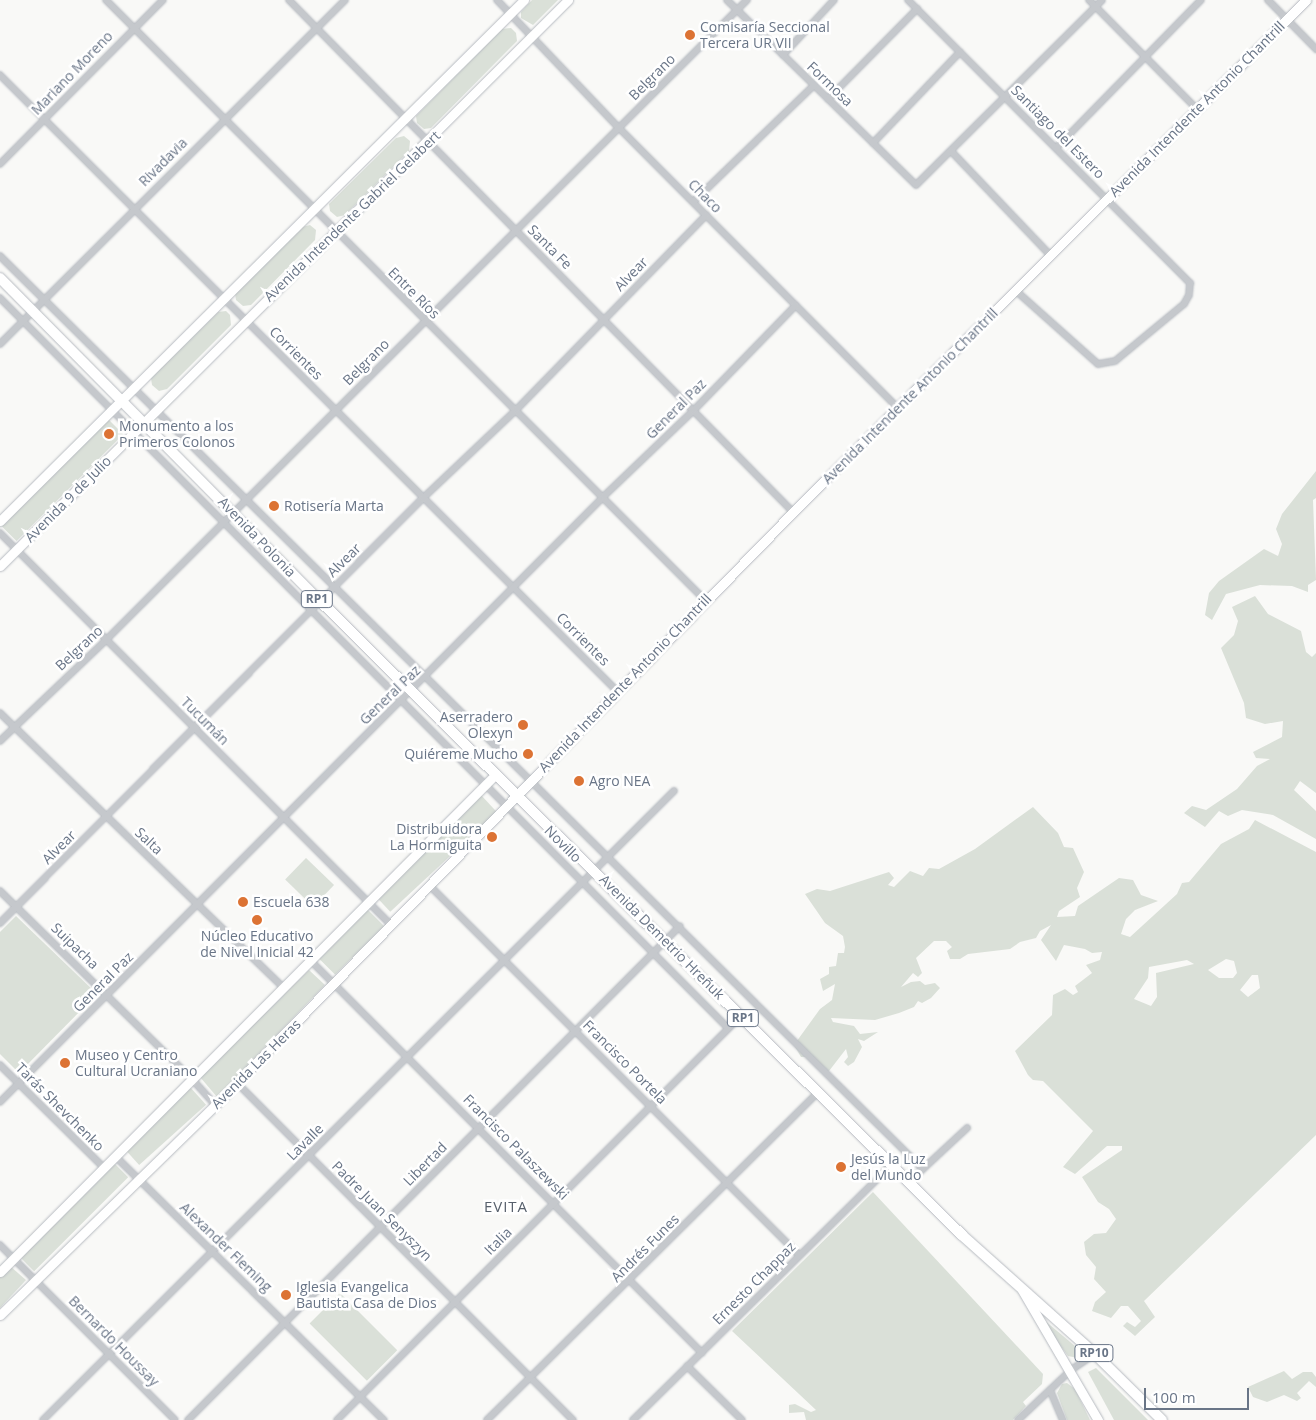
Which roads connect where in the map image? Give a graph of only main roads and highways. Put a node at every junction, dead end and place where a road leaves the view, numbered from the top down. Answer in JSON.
{"nodes":[{"id":1,"x":524,"y":0,"type":"edge"},
{"id":2,"x":568,"y":0,"type":"edge"},
{"id":3,"x":1306,"y":0,"type":"edge"},
{"id":4,"x":0,"y":278,"type":"edge"},
{"id":5,"x":121,"y":398,"type":"junction"},
{"id":6,"x":144,"y":423,"type":"junction"},
{"id":7,"x":135,"y":432,"type":"joint"},
{"id":8,"x":0,"y":521,"type":"edge"},
{"id":9,"x":0,"y":566,"type":"edge"},
{"id":10,"x":496,"y":774,"type":"junction"},
{"id":11,"x":518,"y":794,"type":"junction"},
{"id":12,"x":507,"y":806,"type":"joint"},
{"id":13,"x":0,"y":1272,"type":"edge"},
{"id":14,"x":1022,"y":1290,"type":"junction"},
{"id":15,"x":0,"y":1315,"type":"edge"},
{"id":16,"x":1098,"y":1420,"type":"edge"},
{"id":17,"x":1162,"y":1420,"type":"edge"}],
"edges":[{"from":1,"to":5,"type":"main road"},
{"from":2,"to":6,"type":"main road","name":"Avenida Intendente Gabriel Gelabert"},
{"from":3,"to":11,"type":"main road","name":"Avenida Intendente Antonio Chantrill"},
{"from":4,"to":5,"type":"main road","name":"Avenida Polonia","number":"RP1"},
{"from":5,"to":6,"type":"main road","name":"Avenida Polonia","number":"RP1"},
{"from":5,"to":8,"type":"main road"},
{"from":6,"to":7,"type":"main road","name":"Avenida Intendente Gabriel Gelabert"},
{"from":6,"to":10,"type":"main road","name":"Avenida Polonia","number":"RP1"},
{"from":7,"to":9,"type":"main road","name":"Avenida 9 de Julio"},
{"from":10,"to":11,"type":"main road","name":"Avenida Polonia","number":"RP1"},
{"from":10,"to":13,"type":"main road"},
{"from":11,"to":12,"type":"main road","name":"Avenida Intendente Antonio Chantrill"},
{"from":11,"to":14,"type":"main road","name":"Avenida Demetrio Hreñuk","number":"RP1"},
{"from":12,"to":15,"type":"main road","name":"Avenida Las Heras"},
{"from":14,"to":16,"type":"main road","number":"RP1"},
{"from":14,"to":17,"type":"main road","number":"RP10"}]}
